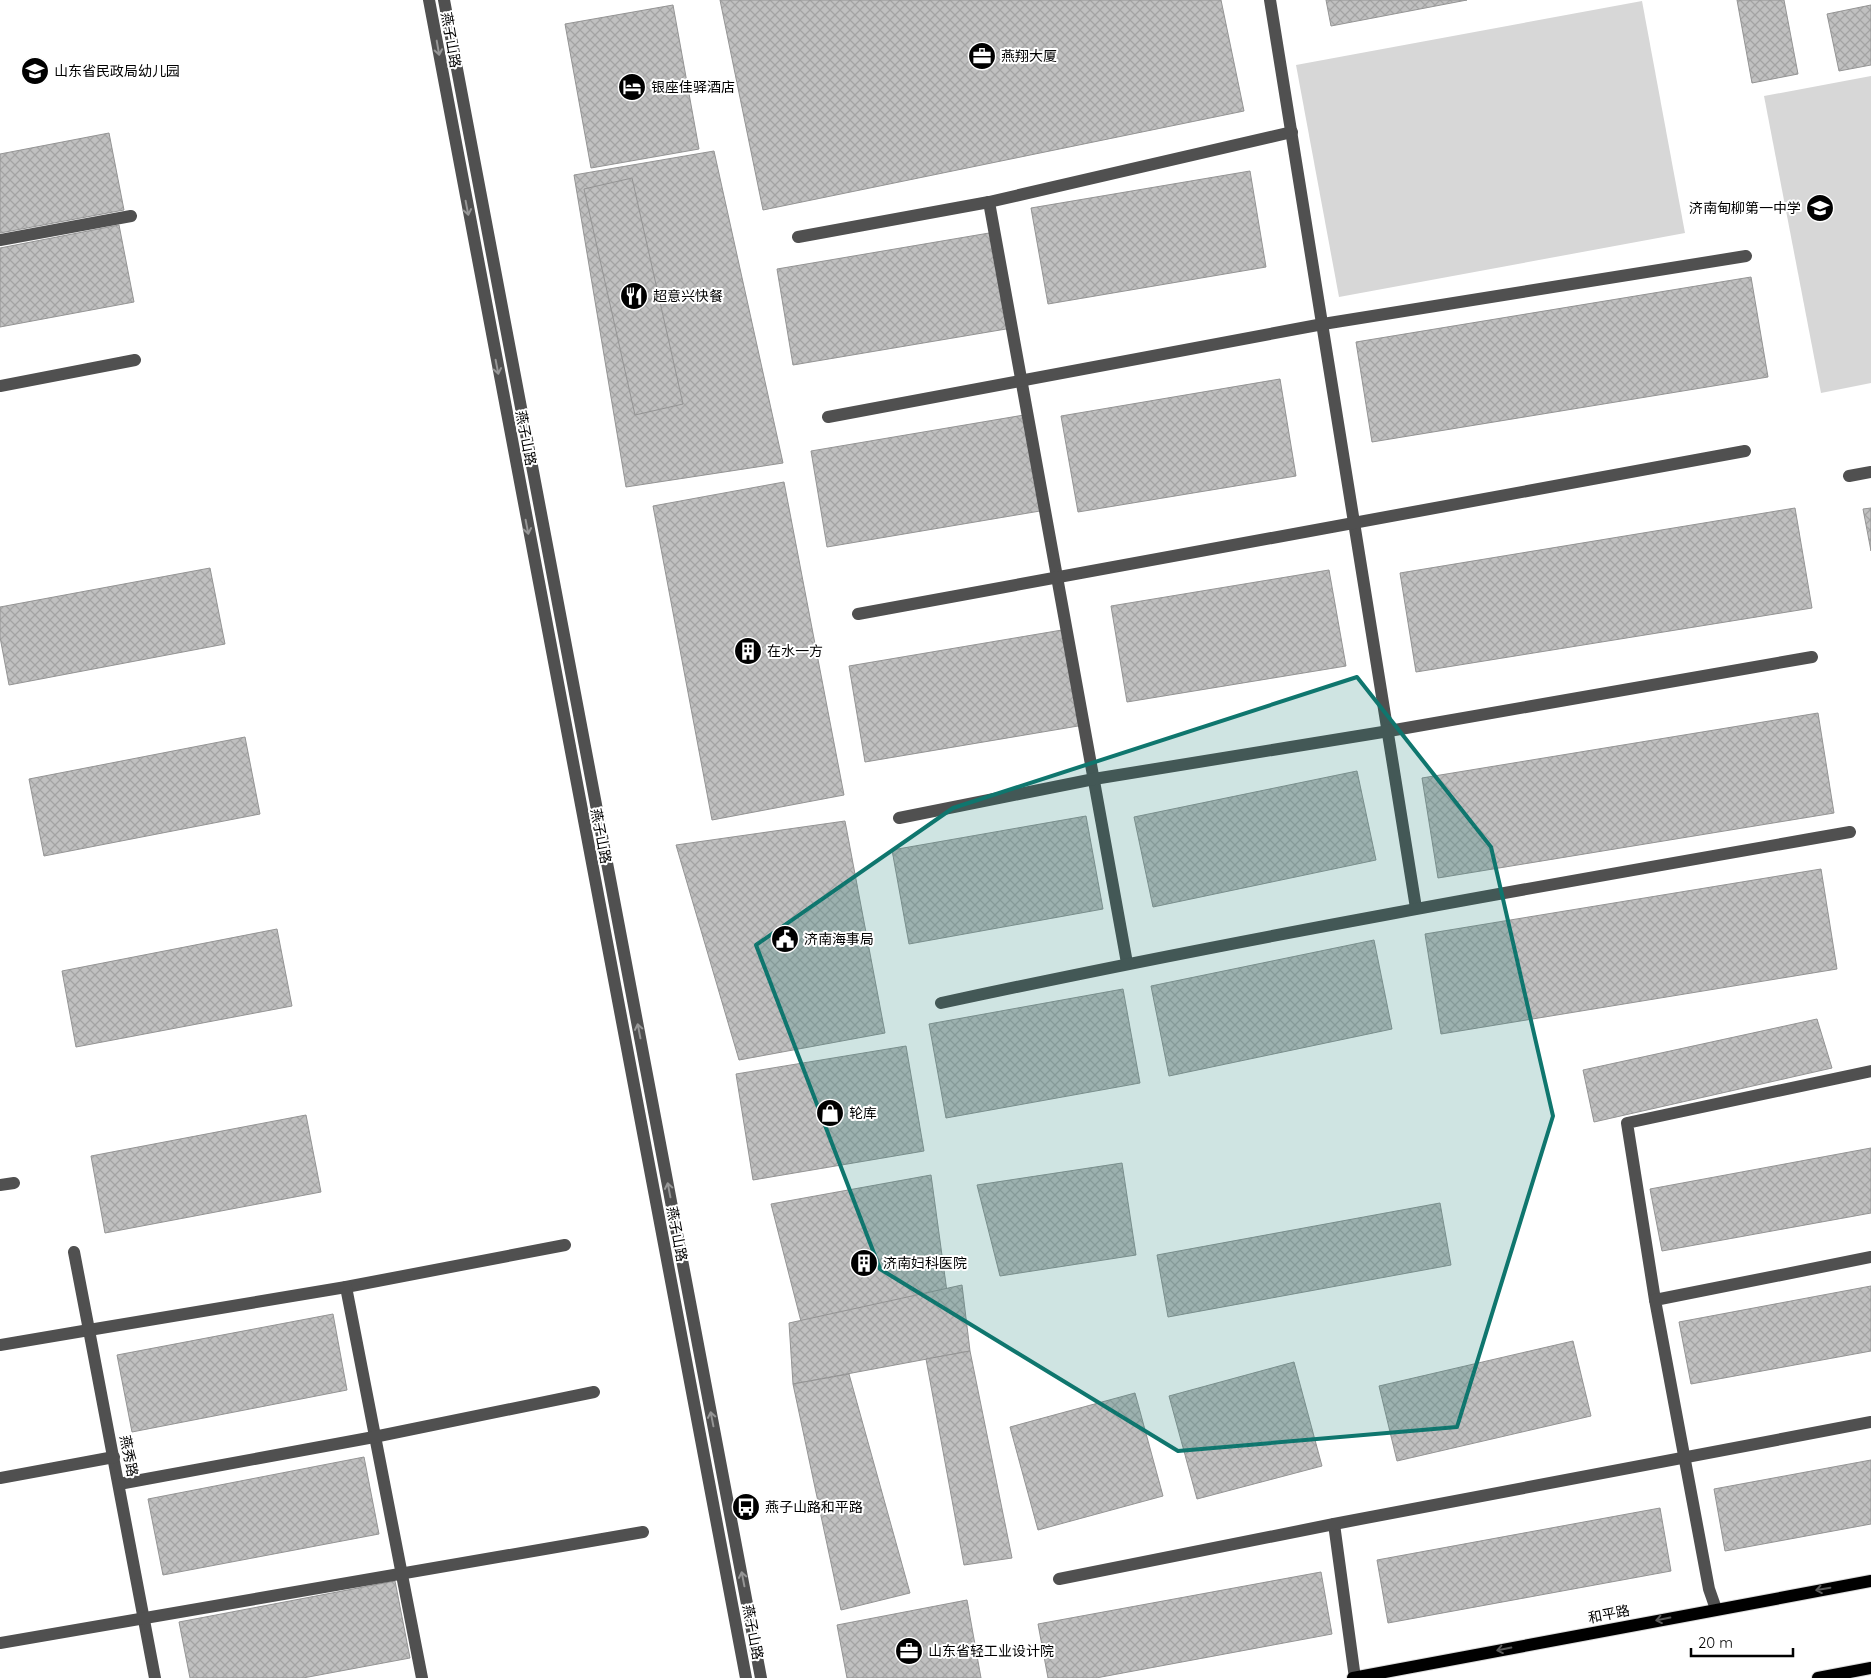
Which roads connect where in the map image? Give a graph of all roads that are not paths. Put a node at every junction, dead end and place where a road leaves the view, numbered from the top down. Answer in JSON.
{"nodes":[{"id":1,"x":429,"y":0,"type":"edge"},
{"id":2,"x":444,"y":0,"type":"edge"},
{"id":3,"x":1270,"y":0,"type":"edge"},
{"id":4,"x":1292,"y":132,"type":"junction"},
{"id":5,"x":989,"y":202,"type":"junction"},
{"id":6,"x":131,"y":216,"type":"dead end"},
{"id":7,"x":798,"y":237,"type":"dead end"},
{"id":8,"x":0,"y":240,"type":"edge"},
{"id":9,"x":1746,"y":256,"type":"dead end"},
{"id":10,"x":1323,"y":324,"type":"junction"},
{"id":11,"x":135,"y":360,"type":"dead end"},
{"id":12,"x":1022,"y":381,"type":"junction"},
{"id":13,"x":0,"y":386,"type":"edge"},
{"id":14,"x":828,"y":417,"type":"dead end"},
{"id":15,"x":1745,"y":451,"type":"dead end"},
{"id":16,"x":1871,"y":472,"type":"edge"},
{"id":17,"x":1849,"y":476,"type":"dead end"},
{"id":18,"x":1355,"y":524,"type":"junction"},
{"id":19,"x":1058,"y":577,"type":"junction"},
{"id":20,"x":858,"y":614,"type":"dead end"},
{"id":21,"x":1812,"y":657,"type":"dead end"},
{"id":22,"x":1389,"y":731,"type":"junction"},
{"id":23,"x":1094,"y":779,"type":"junction"},
{"id":24,"x":899,"y":818,"type":"dead end"},
{"id":25,"x":1850,"y":832,"type":"dead end"},
{"id":26,"x":1416,"y":908,"type":"junction"},
{"id":27,"x":1128,"y":963,"type":"junction"},
{"id":28,"x":941,"y":1003,"type":"dead end"},
{"id":29,"x":1871,"y":1071,"type":"edge"},
{"id":30,"x":14,"y":1183,"type":"dead end"},
{"id":31,"x":0,"y":1185,"type":"edge"},
{"id":32,"x":565,"y":1245,"type":"dead end"},
{"id":33,"x":74,"y":1252,"type":"dead end"},
{"id":34,"x":1871,"y":1257,"type":"edge"},
{"id":35,"x":346,"y":1287,"type":"junction"},
{"id":36,"x":1655,"y":1300,"type":"junction"},
{"id":37,"x":89,"y":1330,"type":"junction"},
{"id":38,"x":0,"y":1345,"type":"edge"},
{"id":39,"x":594,"y":1392,"type":"dead end"},
{"id":40,"x":1871,"y":1422,"type":"edge"},
{"id":41,"x":374,"y":1438,"type":"junction"},
{"id":42,"x":114,"y":1457,"type":"junction"},
{"id":43,"x":1684,"y":1457,"type":"junction"},
{"id":44,"x":0,"y":1478,"type":"edge"},
{"id":45,"x":119,"y":1484,"type":"junction"},
{"id":46,"x":1334,"y":1524,"type":"junction"},
{"id":47,"x":642,"y":1532,"type":"dead end"},
{"id":48,"x":403,"y":1573,"type":"junction"},
{"id":49,"x":1059,"y":1579,"type":"dead end"},
{"id":50,"x":1871,"y":1580,"type":"edge"},
{"id":51,"x":1716,"y":1609,"type":"junction"},
{"id":52,"x":143,"y":1617,"type":"junction"},
{"id":53,"x":0,"y":1642,"type":"edge"},
{"id":54,"x":1871,"y":1668,"type":"edge"},
{"id":55,"x":155,"y":1678,"type":"edge"},
{"id":56,"x":422,"y":1678,"type":"edge"},
{"id":57,"x":746,"y":1678,"type":"edge"},
{"id":58,"x":761,"y":1678,"type":"edge"},
{"id":59,"x":1354,"y":1678,"type":"edge"},
{"id":60,"x":1818,"y":1678,"type":"edge"}],
"edges":[{"from":1,"to":57,"type":"street","name":"燕子山路","one_way":true},
{"from":58,"to":2,"type":"street","name":"燕子山路","one_way":true},
{"from":3,"to":4,"type":"street"},
{"from":4,"to":5,"type":"street"},
{"from":4,"to":10,"type":"street"},
{"from":5,"to":7,"type":"street"},
{"from":5,"to":12,"type":"street"},
{"from":6,"to":8,"type":"street"},
{"from":9,"to":10,"type":"street"},
{"from":10,"to":12,"type":"street"},
{"from":10,"to":18,"type":"street"},
{"from":11,"to":13,"type":"street"},
{"from":12,"to":14,"type":"street"},
{"from":12,"to":19,"type":"street"},
{"from":15,"to":18,"type":"street"},
{"from":16,"to":17,"type":"street"},
{"from":18,"to":19,"type":"street"},
{"from":18,"to":22,"type":"street"},
{"from":19,"to":20,"type":"street"},
{"from":19,"to":23,"type":"street"},
{"from":21,"to":22,"type":"street"},
{"from":22,"to":23,"type":"street"},
{"from":22,"to":26,"type":"street"},
{"from":23,"to":24,"type":"street"},
{"from":23,"to":27,"type":"street"},
{"from":25,"to":26,"type":"street"},
{"from":26,"to":27,"type":"street"},
{"from":27,"to":28,"type":"street"},
{"from":29,"to":36,"type":"street"},
{"from":30,"to":31,"type":"street"},
{"from":32,"to":35,"type":"street"},
{"from":33,"to":37,"type":"street","name":"燕秀路"},
{"from":34,"to":36,"type":"street"},
{"from":35,"to":37,"type":"street"},
{"from":35,"to":41,"type":"street"},
{"from":36,"to":43,"type":"street"},
{"from":37,"to":38,"type":"street"},
{"from":37,"to":42,"type":"street","name":"燕秀路"},
{"from":39,"to":41,"type":"street"},
{"from":40,"to":43,"type":"street"},
{"from":41,"to":45,"type":"street"},
{"from":41,"to":48,"type":"street"},
{"from":42,"to":44,"type":"street"},
{"from":42,"to":45,"type":"street","name":"燕秀路"},
{"from":43,"to":46,"type":"street"},
{"from":43,"to":51,"type":"street"},
{"from":45,"to":52,"type":"street","name":"燕秀路"},
{"from":46,"to":49,"type":"street"},
{"from":46,"to":59,"type":"street"},
{"from":47,"to":48,"type":"street"},
{"from":48,"to":52,"type":"street"},
{"from":48,"to":56,"type":"street"},
{"from":50,"to":51,"type":"main road","name":"和平路","one_way":true},
{"from":51,"to":59,"type":"main road","name":"和平路","one_way":true},
{"from":52,"to":53,"type":"street"},
{"from":52,"to":55,"type":"street","name":"燕秀路"},
{"from":54,"to":60,"type":"main road"}]}
